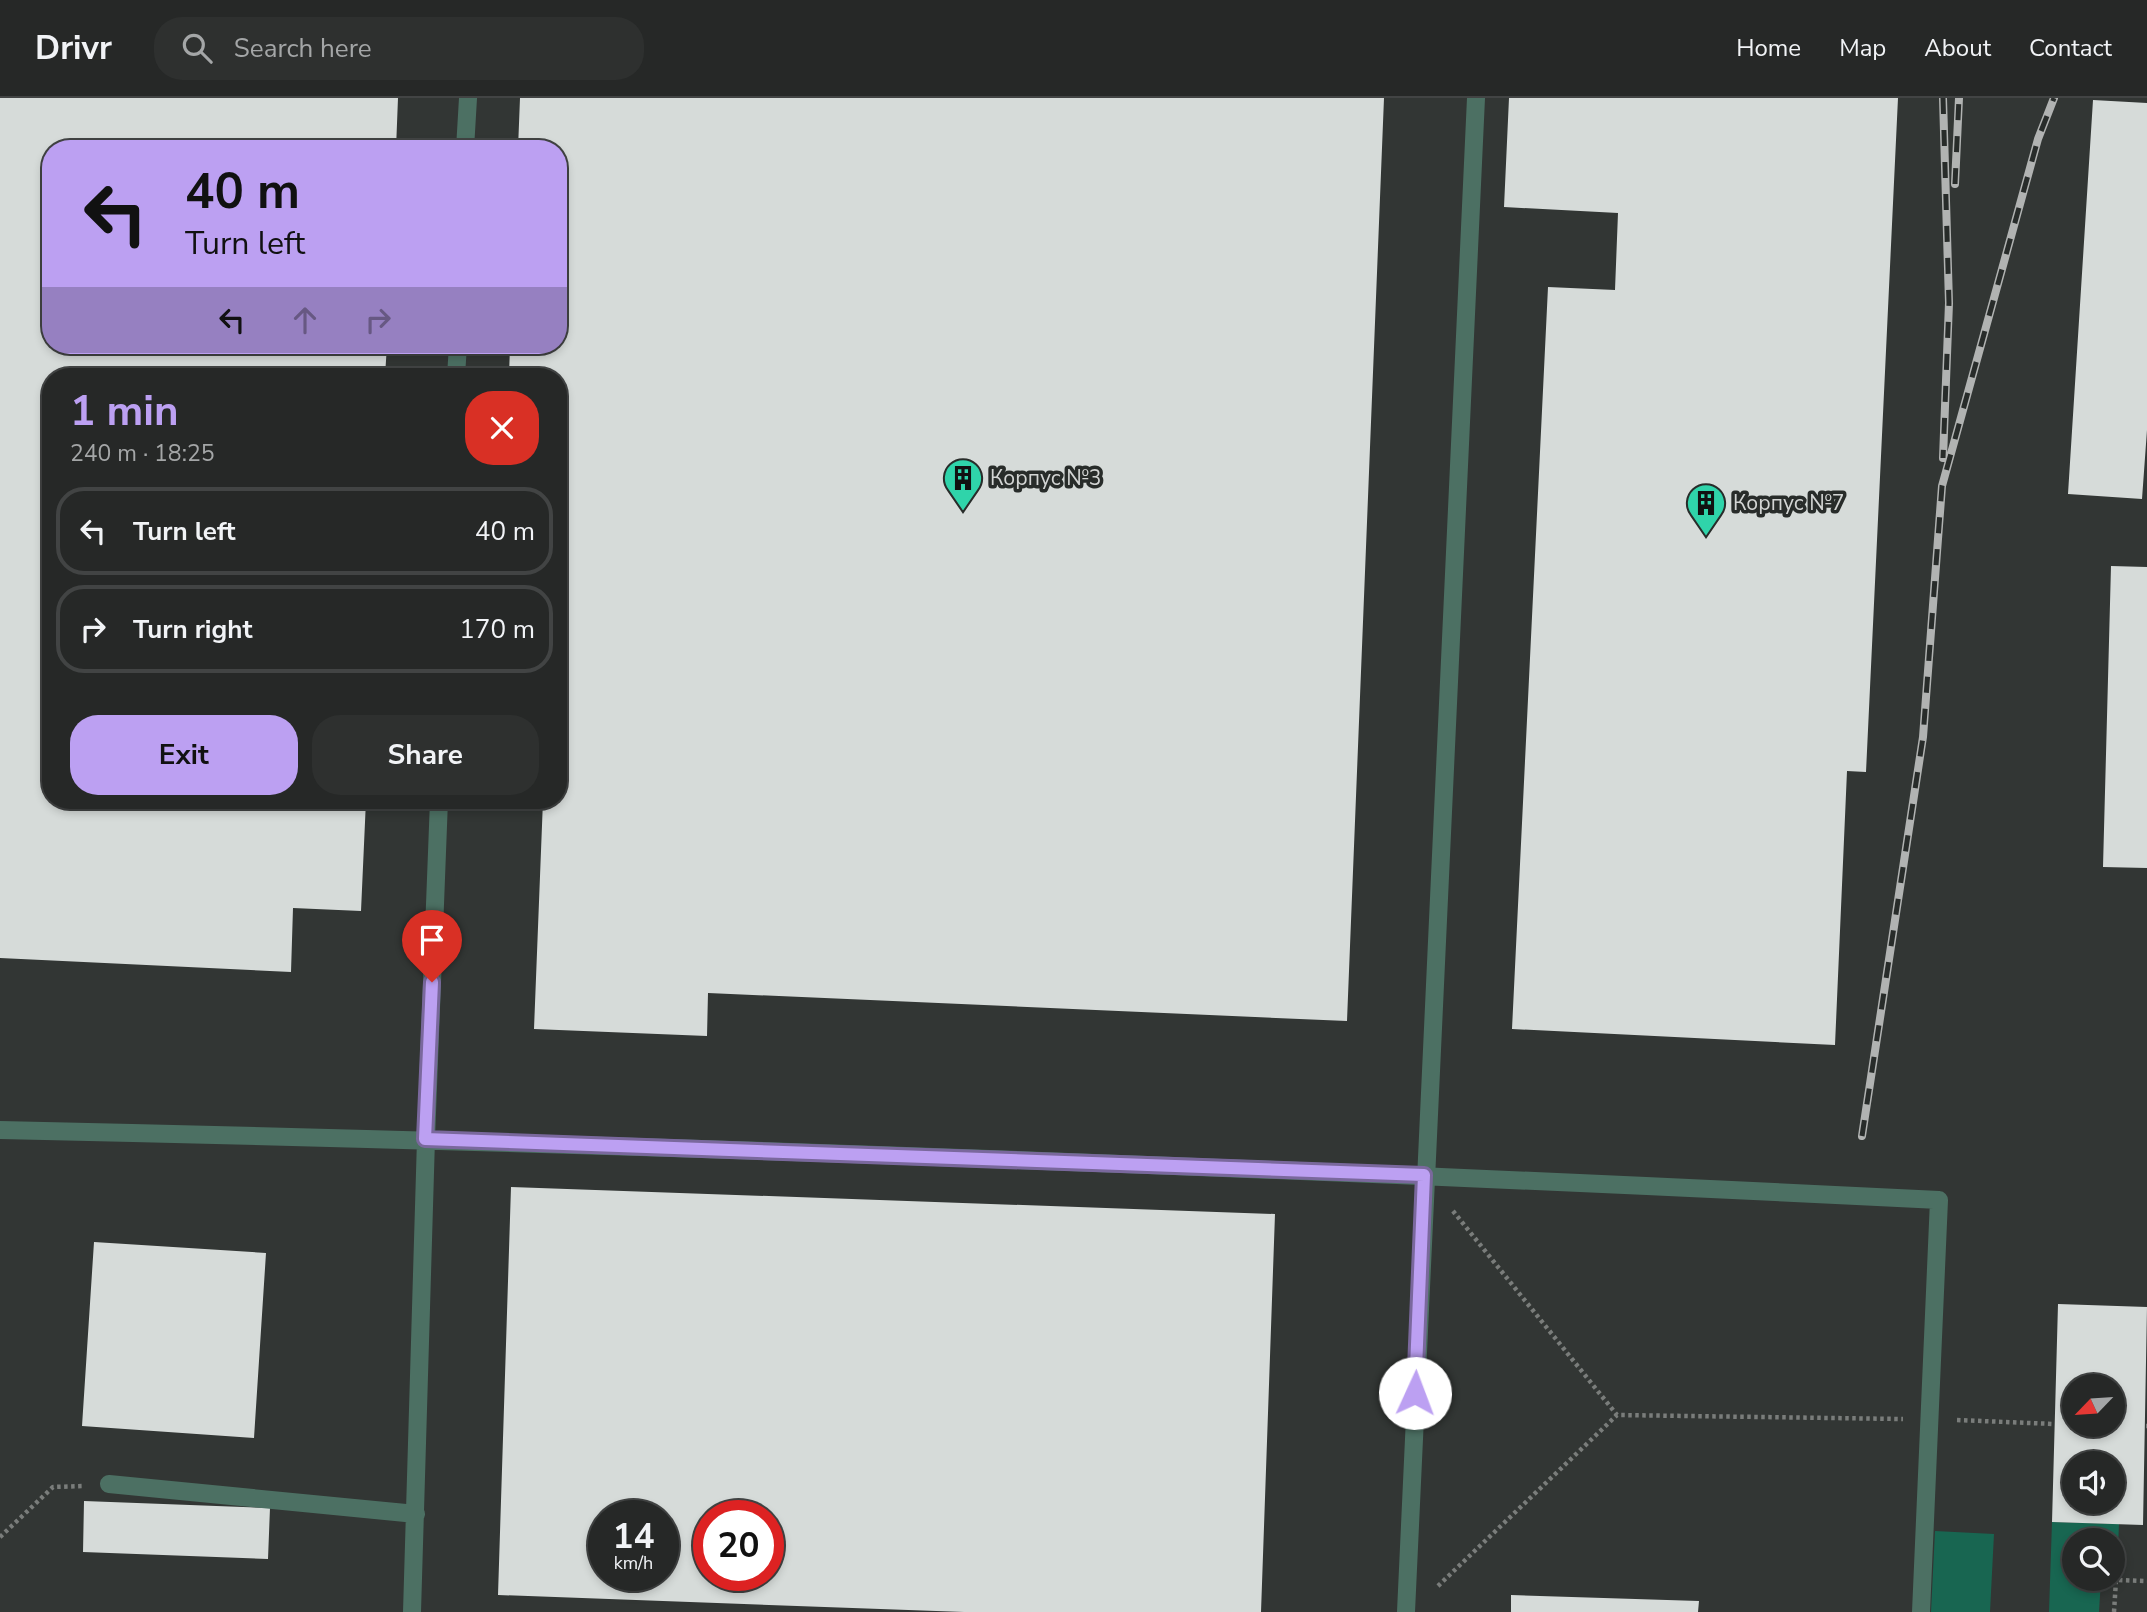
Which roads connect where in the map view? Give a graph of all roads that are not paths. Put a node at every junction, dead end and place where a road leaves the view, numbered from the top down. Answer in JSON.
{"nodes":[{"id":1,"x":468,"y":98,"type":"edge"},
{"id":2,"x":1476,"y":98,"type":"edge"},
{"id":3,"x":466,"y":140,"type":"edge"},
{"id":4,"x":439,"y":809,"type":"edge"},
{"id":5,"x":0,"y":1130,"type":"edge"},
{"id":6,"x":425,"y":1139,"type":"junction"},
{"id":7,"x":1424,"y":1175,"type":"junction"},
{"id":8,"x":109,"y":1485,"type":"road end"},
{"id":9,"x":416,"y":1514,"type":"junction"},
{"id":10,"x":412,"y":1612,"type":"edge"},
{"id":11,"x":1406,"y":1612,"type":"edge"},
{"id":12,"x":1921,"y":1612,"type":"edge"}],
"edges":[{"from":1,"to":3,"type":"lane"},
{"from":2,"to":7,"type":"lane"},
{"from":4,"to":6,"type":"lane"},
{"from":5,"to":6,"type":"lane"},
{"from":6,"to":7,"type":"lane"},
{"from":6,"to":9,"type":"lane"},
{"from":7,"to":11,"type":"lane"},
{"from":7,"to":12,"type":"lane"},
{"from":8,"to":9,"type":"lane"},
{"from":9,"to":10,"type":"lane"}]}
